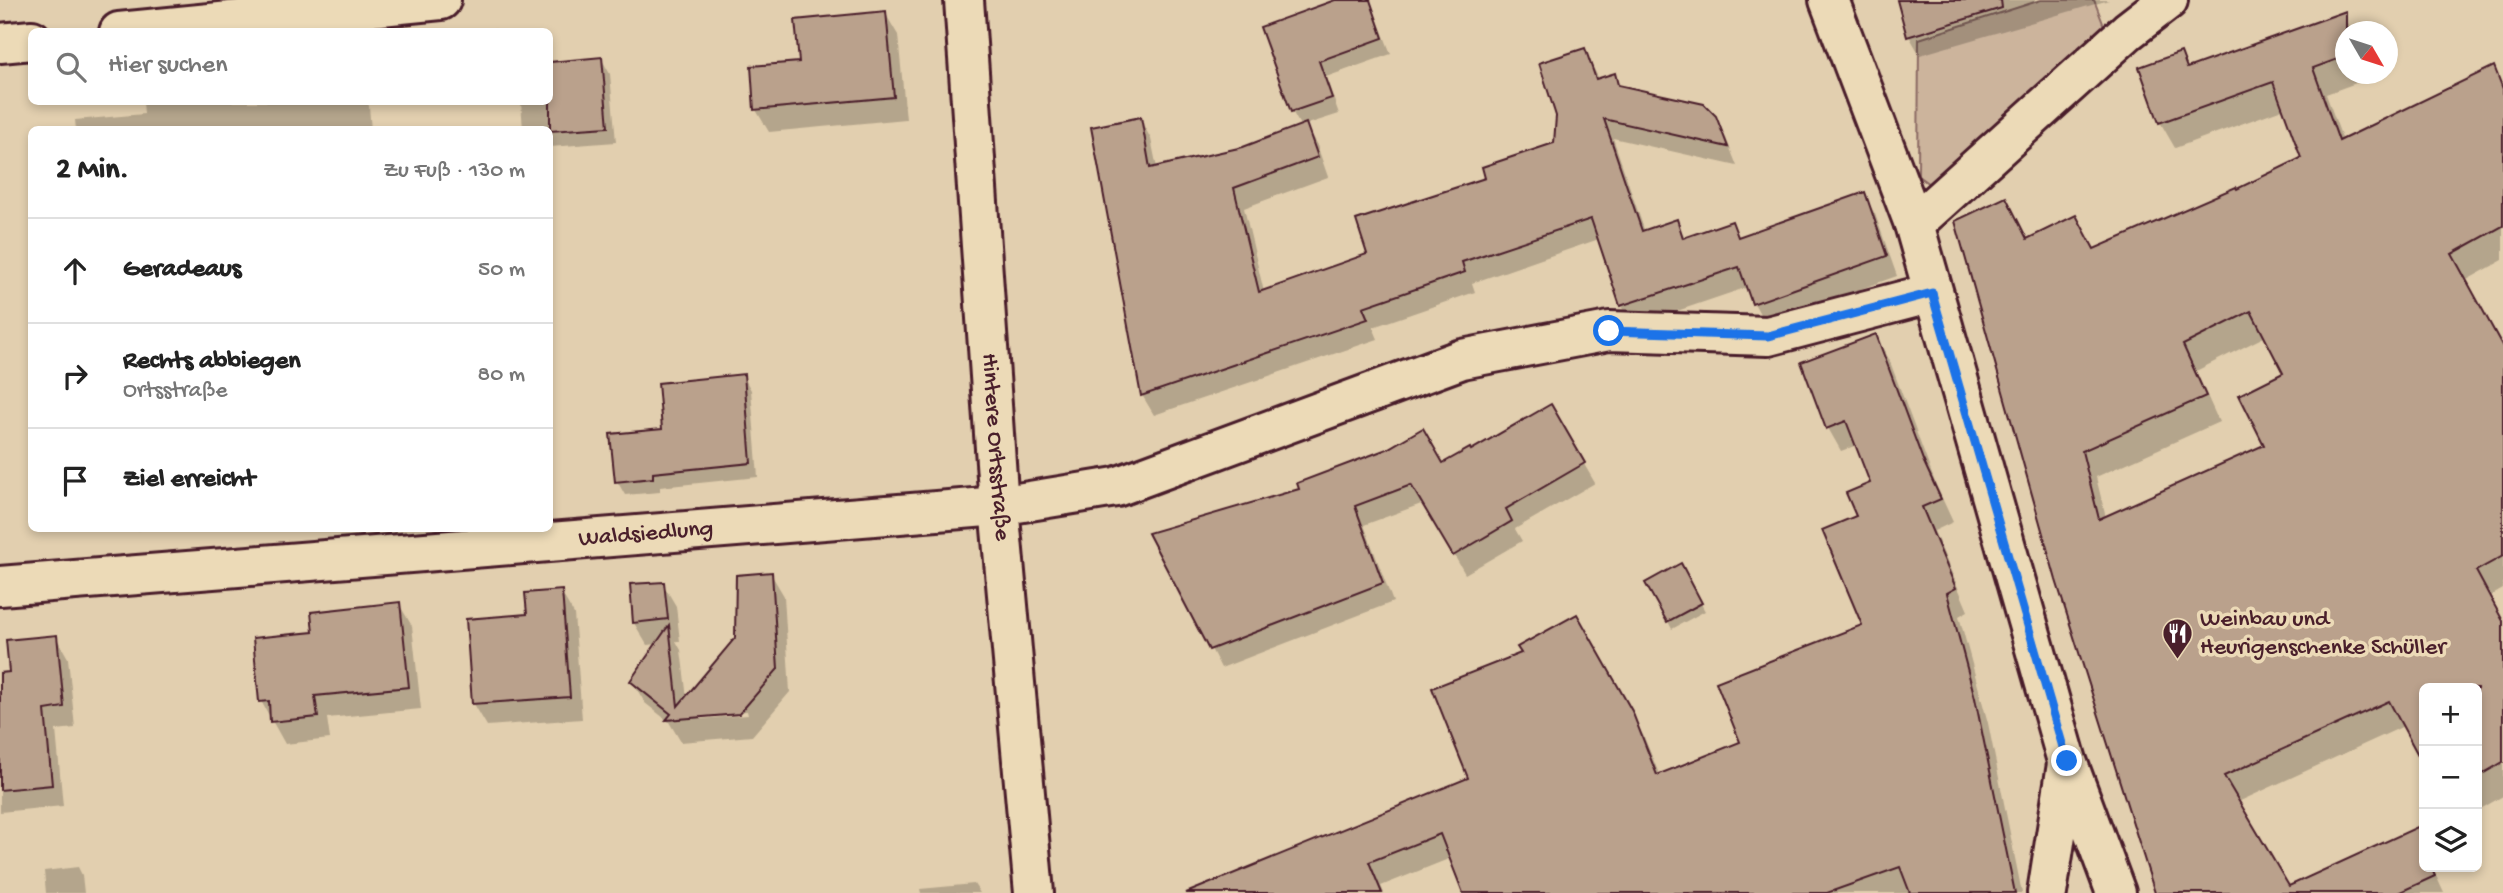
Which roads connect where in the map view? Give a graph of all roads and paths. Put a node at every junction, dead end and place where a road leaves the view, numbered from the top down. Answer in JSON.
{"nodes":[{"id":1,"x":441,"y":0,"type":"edge"},
{"id":2,"x":964,"y":0,"type":"edge"},
{"id":3,"x":1829,"y":0,"type":"edge"},
{"id":4,"x":2168,"y":0,"type":"edge"},
{"id":5,"x":159,"y":28,"type":"edge"},
{"id":6,"x":28,"y":40,"type":"edge"},
{"id":7,"x":0,"y":43,"type":"edge"},
{"id":8,"x":1914,"y":224,"type":"junction"},
{"id":9,"x":1932,"y":293,"type":"junction"},
{"id":10,"x":999,"y":506,"type":"junction"},
{"id":11,"x":0,"y":586,"type":"edge"},
{"id":12,"x":2067,"y":761,"type":"junction"},
{"id":13,"x":1034,"y":893,"type":"edge"},
{"id":14,"x":2047,"y":893,"type":"edge"},
{"id":15,"x":2116,"y":893,"type":"edge"}],
"edges":[{"from":1,"to":5,"type":"street"},
{"from":2,"to":10,"type":"street","name":"Hintere Ortsstraße"},
{"from":3,"to":8,"type":"street"},
{"from":4,"to":8,"type":"street"},
{"from":6,"to":7,"type":"street"},
{"from":8,"to":9,"type":"street"},
{"from":9,"to":10,"type":"street","name":"Waldsiedlung"},
{"from":9,"to":12,"type":"street"},
{"from":10,"to":11,"type":"street","name":"Waldsiedlung"},
{"from":10,"to":13,"type":"street","name":"Hintere Ortsstraße"},
{"from":12,"to":14,"type":"street"},
{"from":12,"to":15,"type":"street"}]}
